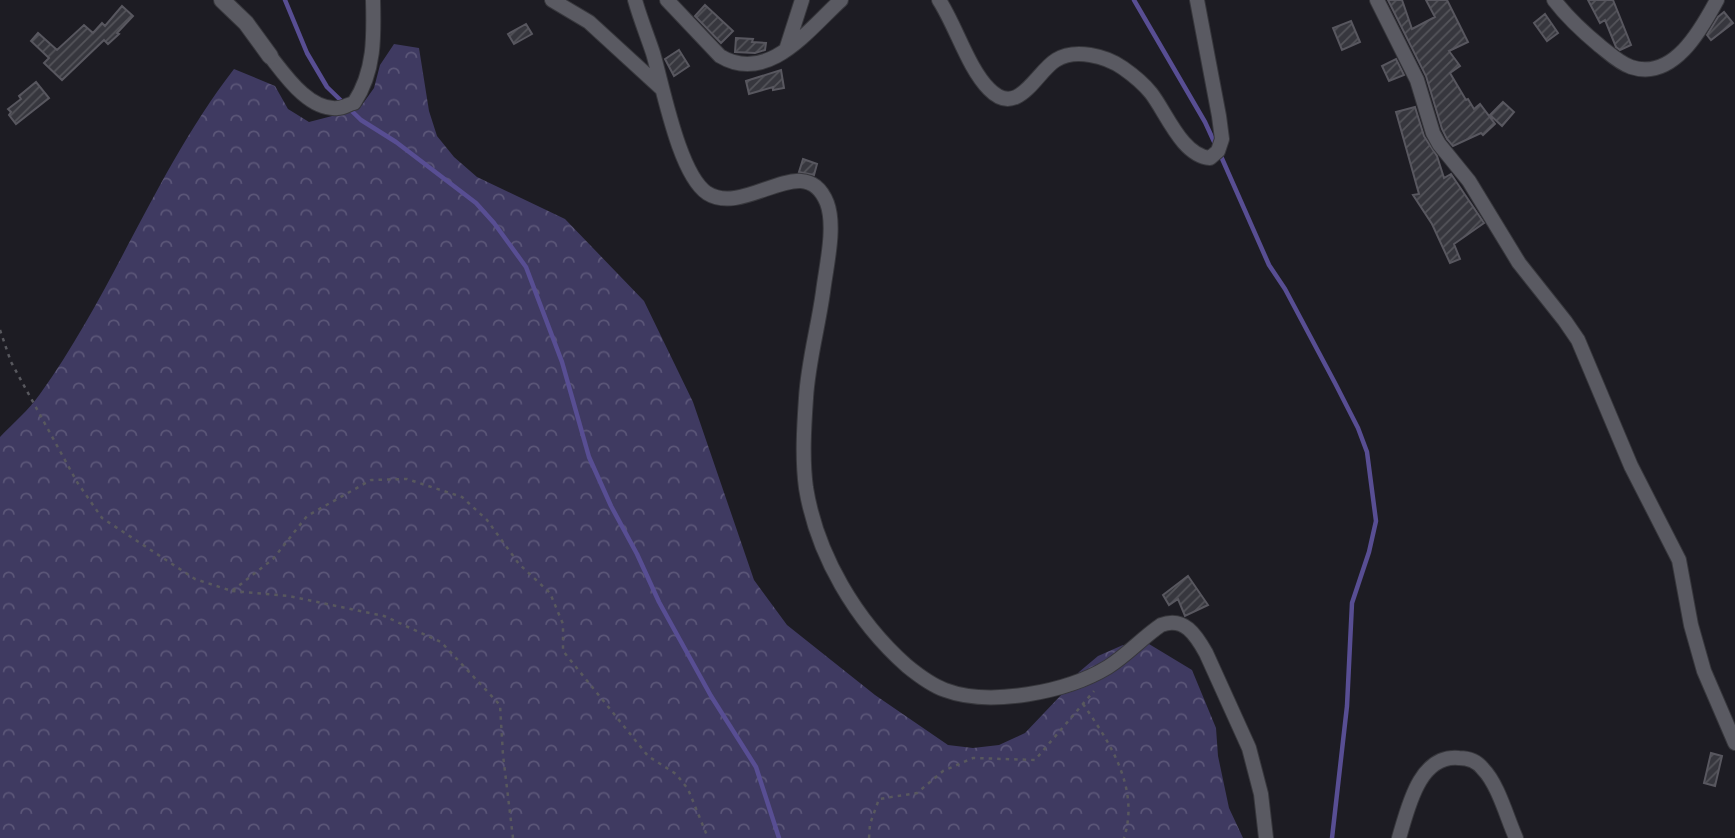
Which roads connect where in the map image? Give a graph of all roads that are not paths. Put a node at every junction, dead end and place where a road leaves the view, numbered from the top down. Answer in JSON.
{"nodes":[{"id":1,"x":222,"y":0,"type":"edge"},
{"id":2,"x":373,"y":0,"type":"edge"},
{"id":3,"x":552,"y":0,"type":"edge"},
{"id":4,"x":635,"y":0,"type":"edge"},
{"id":5,"x":667,"y":0,"type":"edge"},
{"id":6,"x":802,"y":0,"type":"edge"},
{"id":7,"x":841,"y":0,"type":"edge"},
{"id":8,"x":939,"y":0,"type":"edge"},
{"id":9,"x":1197,"y":0,"type":"edge"},
{"id":10,"x":1377,"y":0,"type":"edge"},
{"id":11,"x":1554,"y":0,"type":"edge"},
{"id":12,"x":1717,"y":0,"type":"edge"},
{"id":13,"x":786,"y":51,"type":"junction"},
{"id":14,"x":270,"y":56,"type":"joint"},
{"id":15,"x":662,"y":89,"type":"junction"},
{"id":16,"x":1735,"y":743,"type":"edge"},
{"id":17,"x":1266,"y":838,"type":"edge"},
{"id":18,"x":1399,"y":838,"type":"edge"},
{"id":19,"x":1516,"y":838,"type":"edge"}],
"edges":[{"from":1,"to":14,"type":"street"},
{"from":2,"to":14,"type":"street"},
{"from":3,"to":15,"type":"street"},
{"from":4,"to":15,"type":"street"},
{"from":5,"to":13,"type":"street"},
{"from":6,"to":13,"type":"street"},
{"from":7,"to":13,"type":"street"},
{"from":8,"to":9,"type":"street"},
{"from":10,"to":16,"type":"street"},
{"from":11,"to":12,"type":"street"},
{"from":15,"to":17,"type":"street"},
{"from":18,"to":19,"type":"street"}]}
